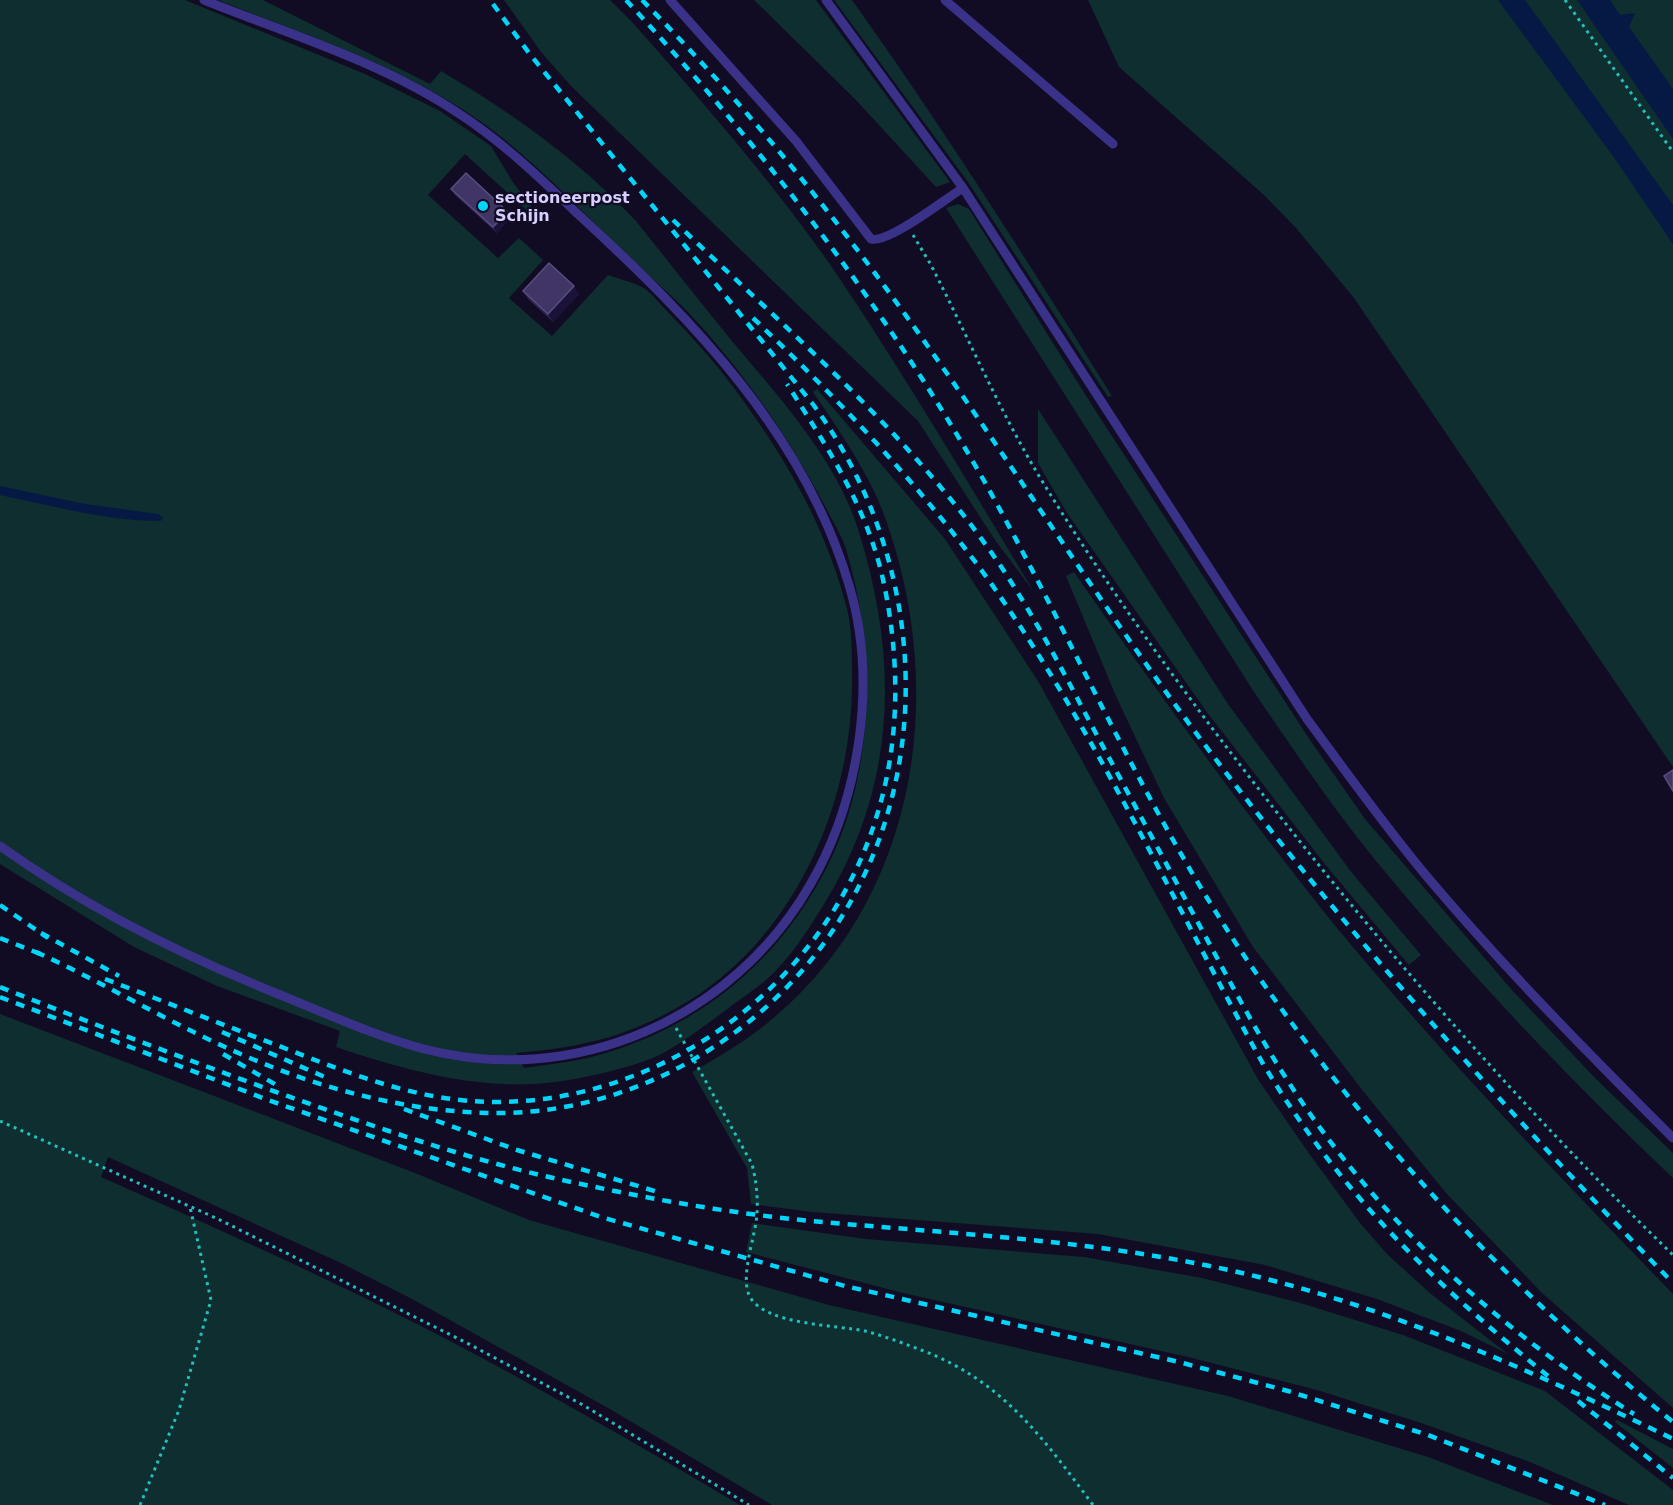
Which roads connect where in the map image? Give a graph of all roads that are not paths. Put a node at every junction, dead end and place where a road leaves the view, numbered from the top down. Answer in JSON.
{"nodes":[{"id":1,"x":204,"y":0,"type":"edge"},
{"id":2,"x":670,"y":0,"type":"edge"},
{"id":3,"x":826,"y":0,"type":"edge"},
{"id":4,"x":945,"y":0,"type":"edge"},
{"id":5,"x":1113,"y":144,"type":"dead end"},
{"id":6,"x":963,"y":188,"type":"junction"},
{"id":7,"x":0,"y":846,"type":"edge"},
{"id":8,"x":1673,"y":1138,"type":"edge"}],
"edges":[{"from":1,"to":7,"type":"lane"},
{"from":2,"to":6,"type":"lane"},
{"from":3,"to":6,"type":"lane"},
{"from":4,"to":5,"type":"lane"},
{"from":6,"to":8,"type":"lane"}]}
